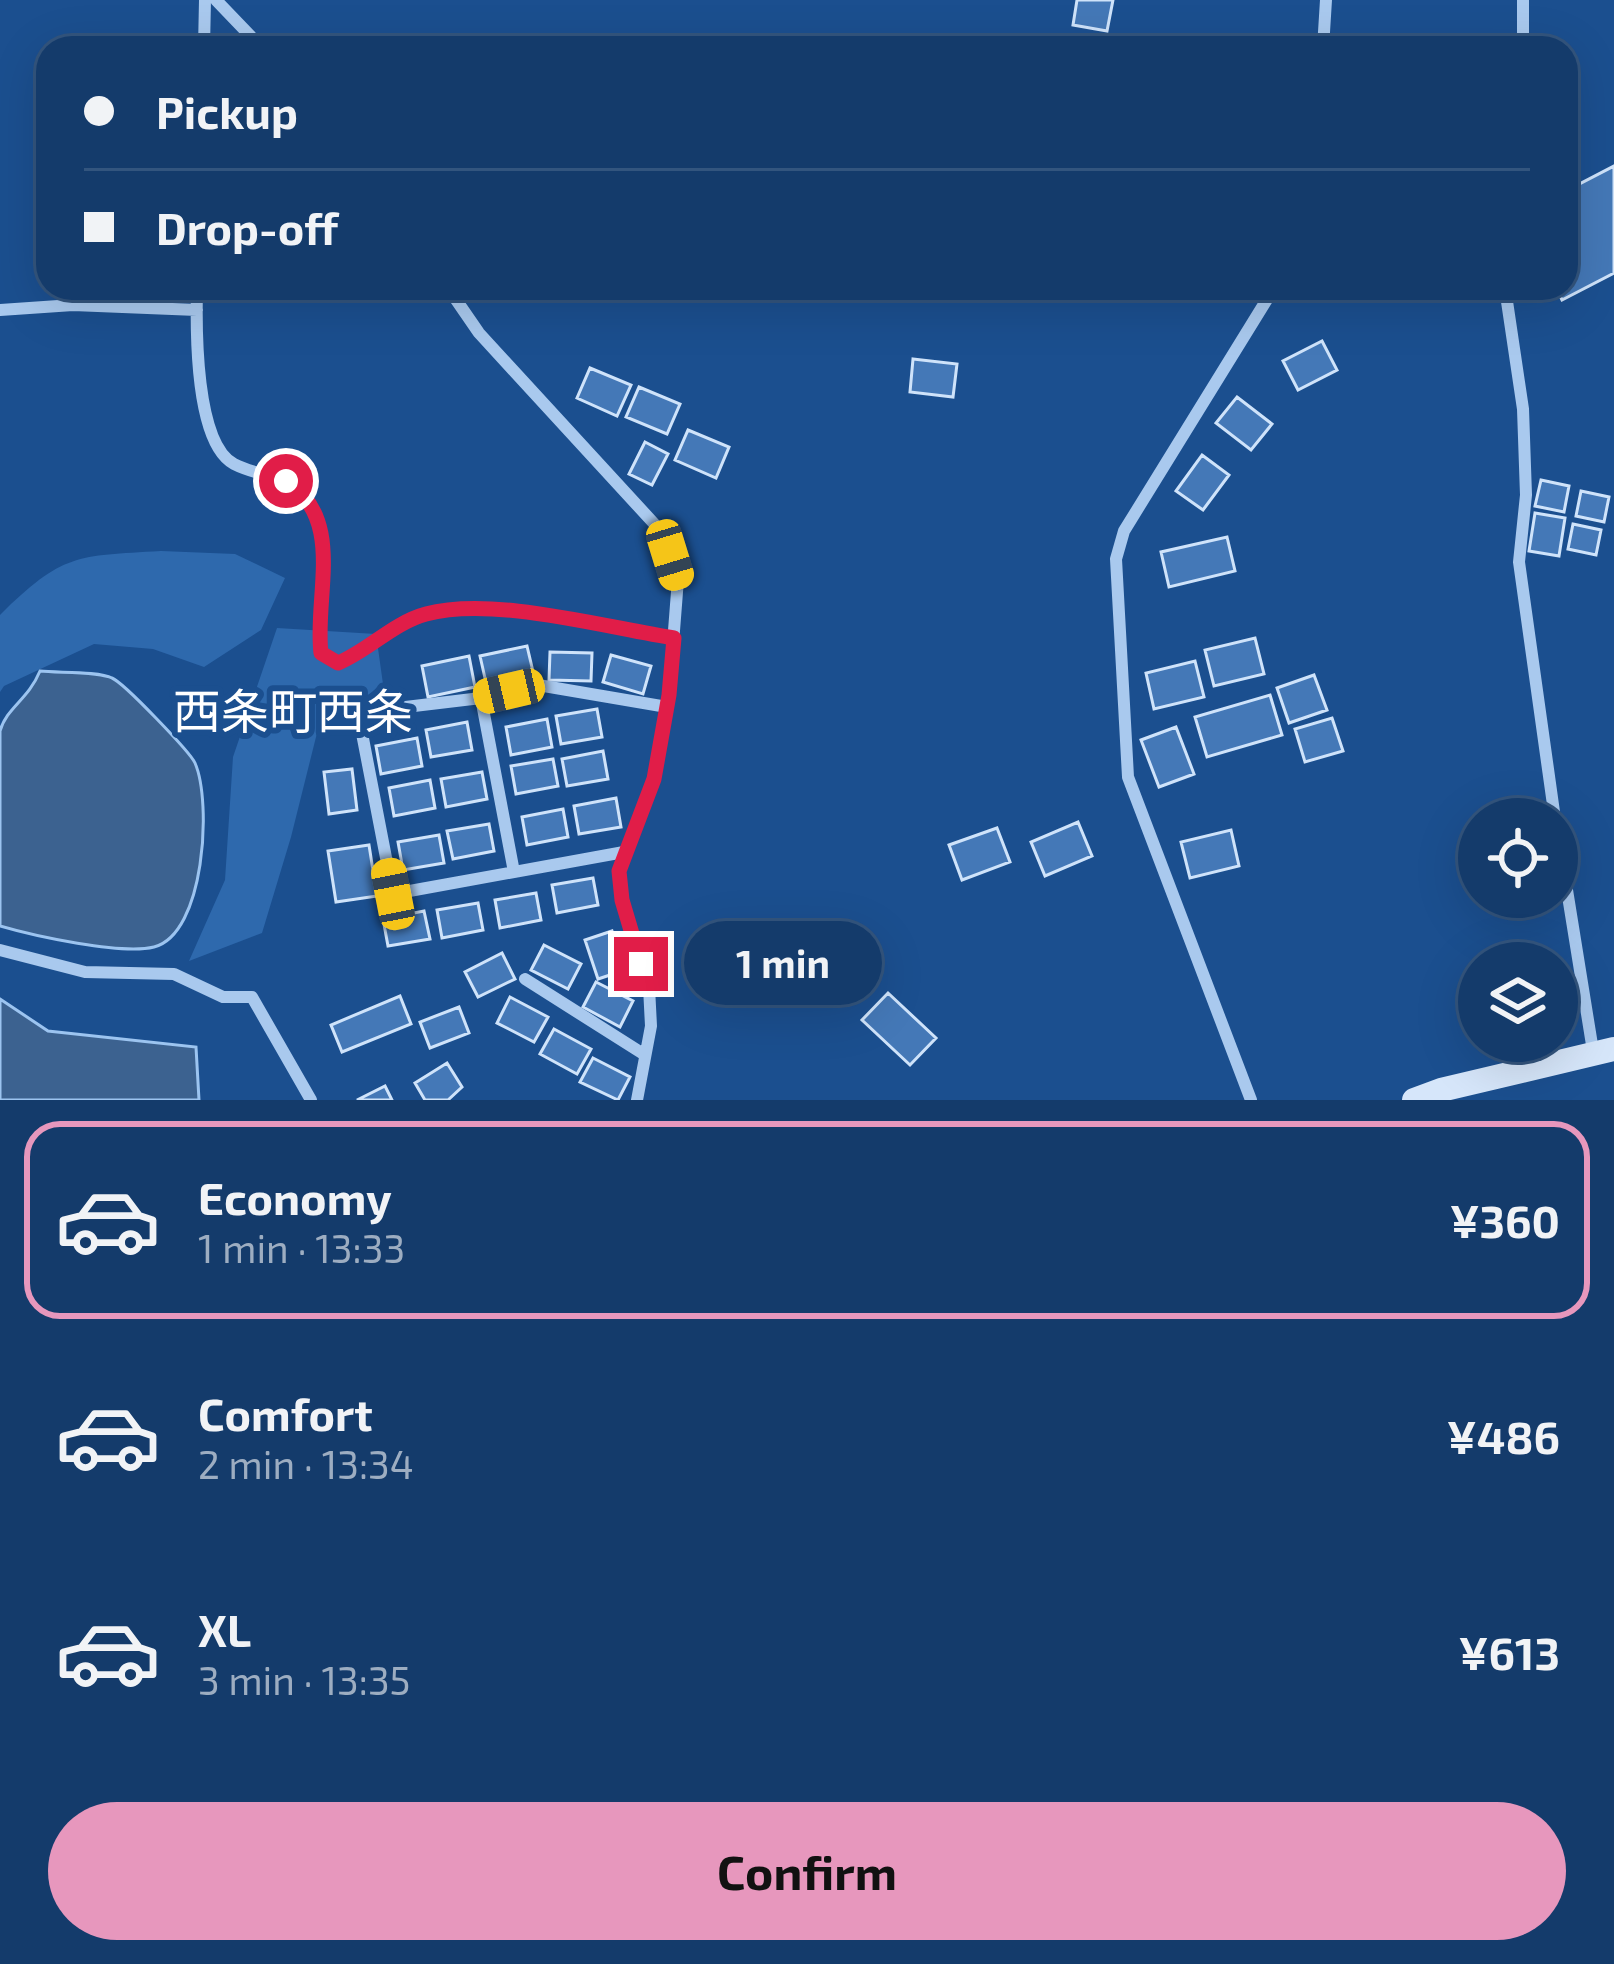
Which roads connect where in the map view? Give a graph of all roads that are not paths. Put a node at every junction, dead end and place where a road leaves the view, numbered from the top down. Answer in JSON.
{"nodes":[{"id":1,"x":205,"y":0,"type":"edge"},
{"id":2,"x":216,"y":0,"type":"edge"},
{"id":3,"x":1326,"y":0,"type":"edge"},
{"id":4,"x":1523,"y":0,"type":"edge"},
{"id":5,"x":204,"y":36,"type":"edge"},
{"id":6,"x":250,"y":36,"type":"edge"},
{"id":7,"x":1324,"y":36,"type":"edge"},
{"id":8,"x":1522,"y":36,"type":"edge"},
{"id":9,"x":196,"y":300,"type":"edge"},
{"id":10,"x":456,"y":300,"type":"edge"},
{"id":11,"x":1267,"y":300,"type":"edge"},
{"id":12,"x":1507,"y":300,"type":"edge"},
{"id":13,"x":0,"y":310,"type":"edge"},
{"id":14,"x":196,"y":310,"type":"junction"},
{"id":15,"x":674,"y":638,"type":"junction"},
{"id":16,"x":481,"y":698,"type":"junction"},
{"id":17,"x":667,"y":706,"type":"junction"},
{"id":18,"x":1553,"y":798,"type":"edge"},
{"id":19,"x":624,"y":852,"type":"junction"},
{"id":20,"x":514,"y":872,"type":"junction"},
{"id":21,"x":1576,"y":918,"type":"edge"},
{"id":22,"x":0,"y":950,"type":"edge"},
{"id":23,"x":525,"y":979,"type":"dead end"},
{"id":24,"x":1603,"y":1050,"type":"edge"},
{"id":25,"x":646,"y":1055,"type":"junction"},
{"id":26,"x":1249,"y":1095,"type":"edge"},
{"id":27,"x":311,"y":1100,"type":"edge"},
{"id":28,"x":637,"y":1100,"type":"edge"},
{"id":29,"x":1233,"y":1100,"type":"edge"},
{"id":30,"x":1414,"y":1100,"type":"edge"}],
"edges":[{"from":1,"to":5,"type":"street"},
{"from":2,"to":6,"type":"street"},
{"from":3,"to":7,"type":"street"},
{"from":4,"to":8,"type":"street"},
{"from":9,"to":14,"type":"street"},
{"from":10,"to":15,"type":"street"},
{"from":11,"to":26,"type":"street"},
{"from":12,"to":18,"type":"street"},
{"from":13,"to":14,"type":"street"},
{"from":14,"to":15,"type":"street"},
{"from":15,"to":17,"type":"street"},
{"from":16,"to":17,"type":"street"},
{"from":16,"to":20,"type":"street"},
{"from":16,"to":20,"type":"street"},
{"from":17,"to":19,"type":"street"},
{"from":19,"to":20,"type":"street"},
{"from":19,"to":25,"type":"street"},
{"from":21,"to":24,"type":"street"},
{"from":22,"to":27,"type":"street"},
{"from":23,"to":25,"type":"street"},
{"from":24,"to":30,"type":"main road"},
{"from":25,"to":28,"type":"street"},
{"from":26,"to":29,"type":"street"}]}
